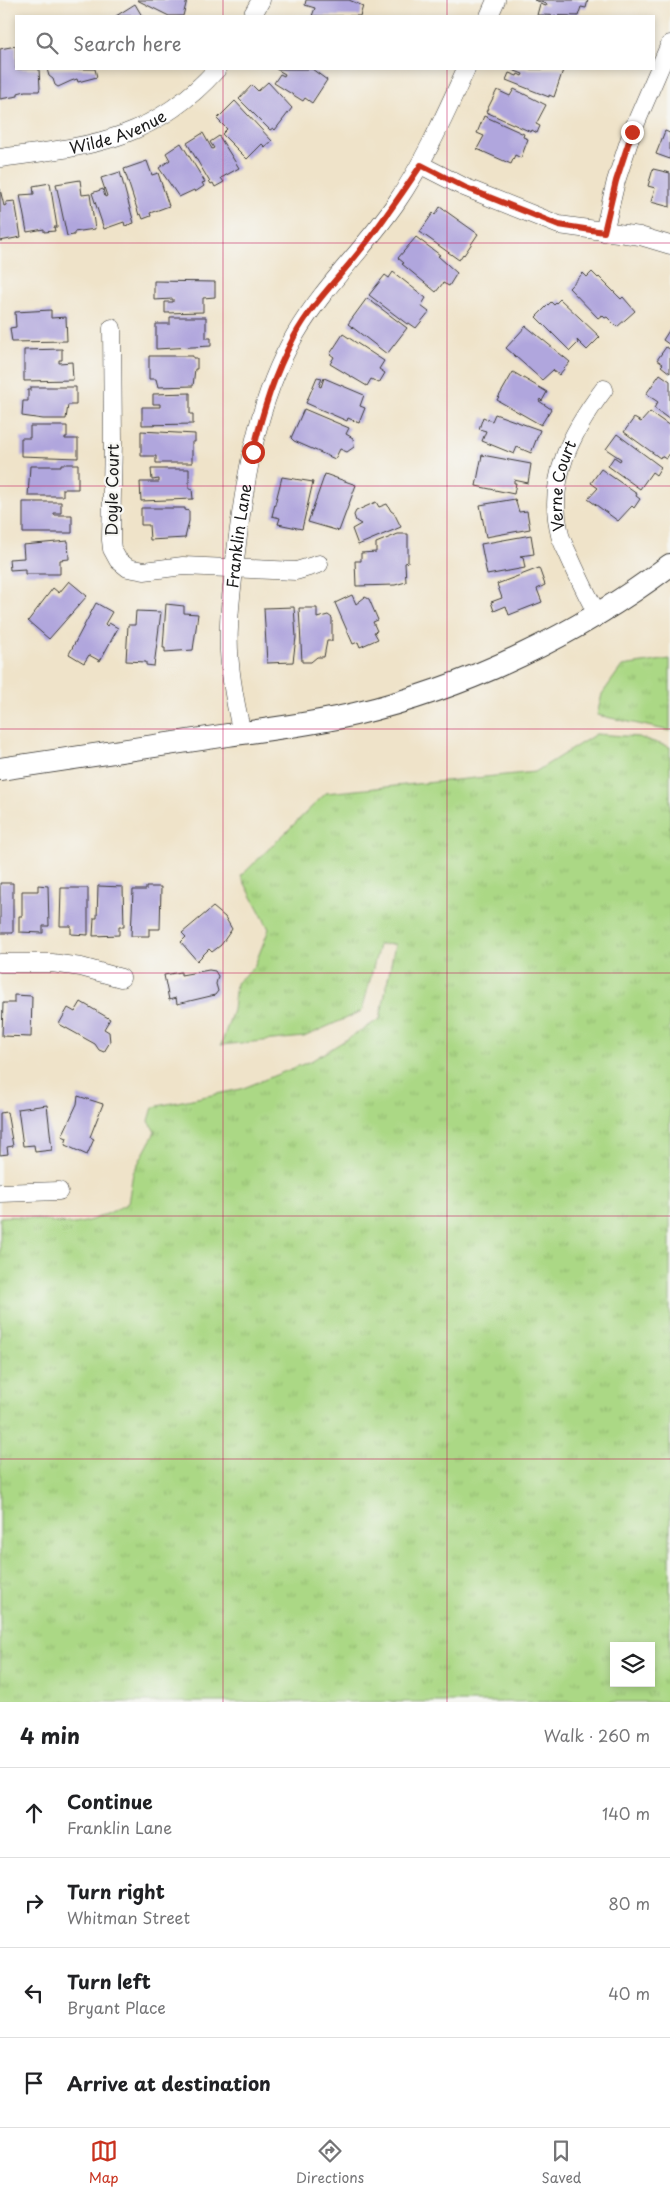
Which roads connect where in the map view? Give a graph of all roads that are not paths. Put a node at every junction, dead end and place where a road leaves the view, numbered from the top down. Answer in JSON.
{"nodes":[{"id":1,"x":261,"y":0,"type":"edge"},
{"id":2,"x":496,"y":0,"type":"edge"},
{"id":3,"x":253,"y":15,"type":"edge"},
{"id":4,"x":489,"y":15,"type":"edge"},
{"id":5,"x":670,"y":44,"type":"edge"},
{"id":6,"x":216,"y":70,"type":"edge"},
{"id":7,"x":466,"y":70,"type":"edge"},
{"id":8,"x":0,"y":158,"type":"edge"},
{"id":9,"x":421,"y":165,"type":"junction"},
{"id":10,"x":604,"y":232,"type":"junction"},
{"id":11,"x":670,"y":245,"type":"edge"},
{"id":12,"x":112,"y":328,"type":"dead end"},
{"id":13,"x":604,"y":389,"type":"dead end"},
{"id":14,"x":319,"y":564,"type":"dead end"},
{"id":15,"x":670,"y":565,"type":"edge"},
{"id":16,"x":234,"y":569,"type":"junction"},
{"id":17,"x":598,"y":615,"type":"junction"},
{"id":18,"x":242,"y":733,"type":"junction"},
{"id":19,"x":0,"y":769,"type":"edge"},
{"id":20,"x":0,"y":963,"type":"edge"},
{"id":21,"x":121,"y":978,"type":"dead end"},
{"id":22,"x":59,"y":1191,"type":"dead end"},
{"id":23,"x":0,"y":1193,"type":"edge"}],
"edges":[{"from":1,"to":3,"type":"street"},
{"from":2,"to":4,"type":"street"},
{"from":5,"to":10,"type":"street"},
{"from":6,"to":8,"type":"street","name":"Wilde Avenue"},
{"from":7,"to":9,"type":"street","name":"Franklin Lane"},
{"from":9,"to":10,"type":"street"},
{"from":9,"to":16,"type":"street","name":"Franklin Lane"},
{"from":10,"to":11,"type":"street"},
{"from":12,"to":16,"type":"street","name":"Doyle Court"},
{"from":13,"to":17,"type":"street","name":"Verne Court"},
{"from":14,"to":16,"type":"street","name":"Doyle Court"},
{"from":15,"to":17,"type":"main road"},
{"from":16,"to":18,"type":"street","name":"Franklin Lane"},
{"from":17,"to":18,"type":"main road"},
{"from":18,"to":19,"type":"main road"},
{"from":20,"to":21,"type":"street"},
{"from":22,"to":23,"type":"street"}]}
